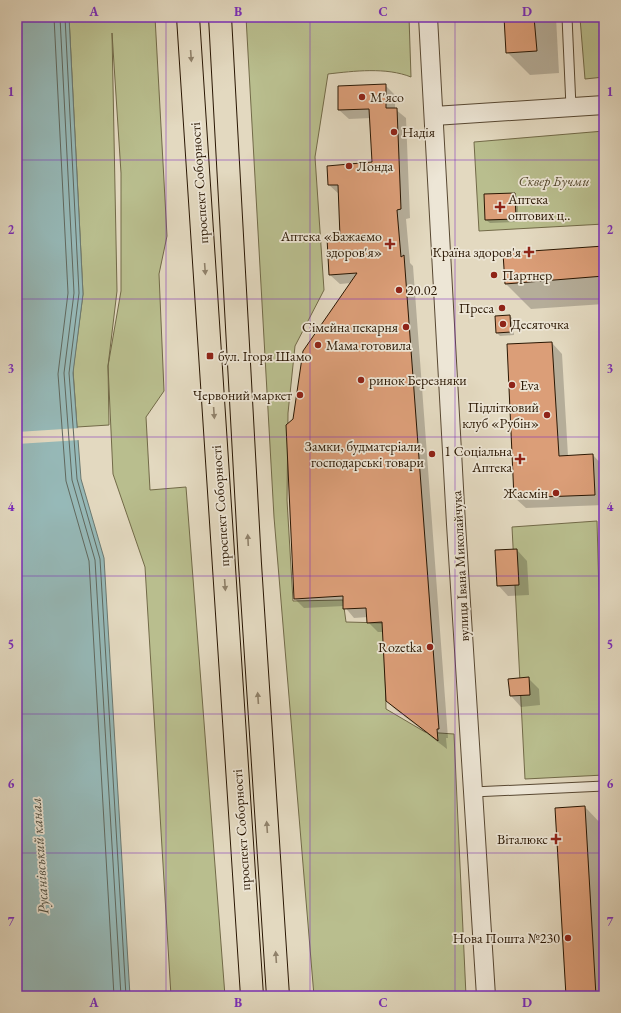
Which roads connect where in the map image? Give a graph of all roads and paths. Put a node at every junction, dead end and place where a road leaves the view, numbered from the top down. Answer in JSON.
{"nodes":[{"id":1,"x":188,"y":17,"type":"edge"},
{"id":2,"x":220,"y":17,"type":"edge"},
{"id":3,"x":428,"y":17,"type":"edge"},
{"id":4,"x":567,"y":17,"type":"edge"},
{"id":5,"x":604,"y":105,"type":"edge"},
{"id":6,"x":571,"y":107,"type":"junction"},
{"id":7,"x":434,"y":116,"type":"junction"},
{"id":8,"x":604,"y":786,"type":"edge"},
{"id":9,"x":473,"y":792,"type":"junction"},
{"id":10,"x":252,"y":996,"type":"edge"},
{"id":11,"x":278,"y":996,"type":"edge"},
{"id":12,"x":486,"y":996,"type":"edge"}],
"edges":[{"from":1,"to":10,"type":"highway","name":"проспект Соборності","one_way":true},
{"from":11,"to":2,"type":"highway","name":"проспект Соборності","one_way":true},
{"from":3,"to":7,"type":"street","name":"вулиця Івана Миколайчука"},
{"from":4,"to":6,"type":"lane"},
{"from":5,"to":6,"type":"street"},
{"from":6,"to":7,"type":"street"},
{"from":7,"to":9,"type":"street","name":"вулиця Івана Миколайчука"},
{"from":8,"to":9,"type":"lane"},
{"from":9,"to":12,"type":"street","name":"вулиця Івана Миколайчука"}]}
